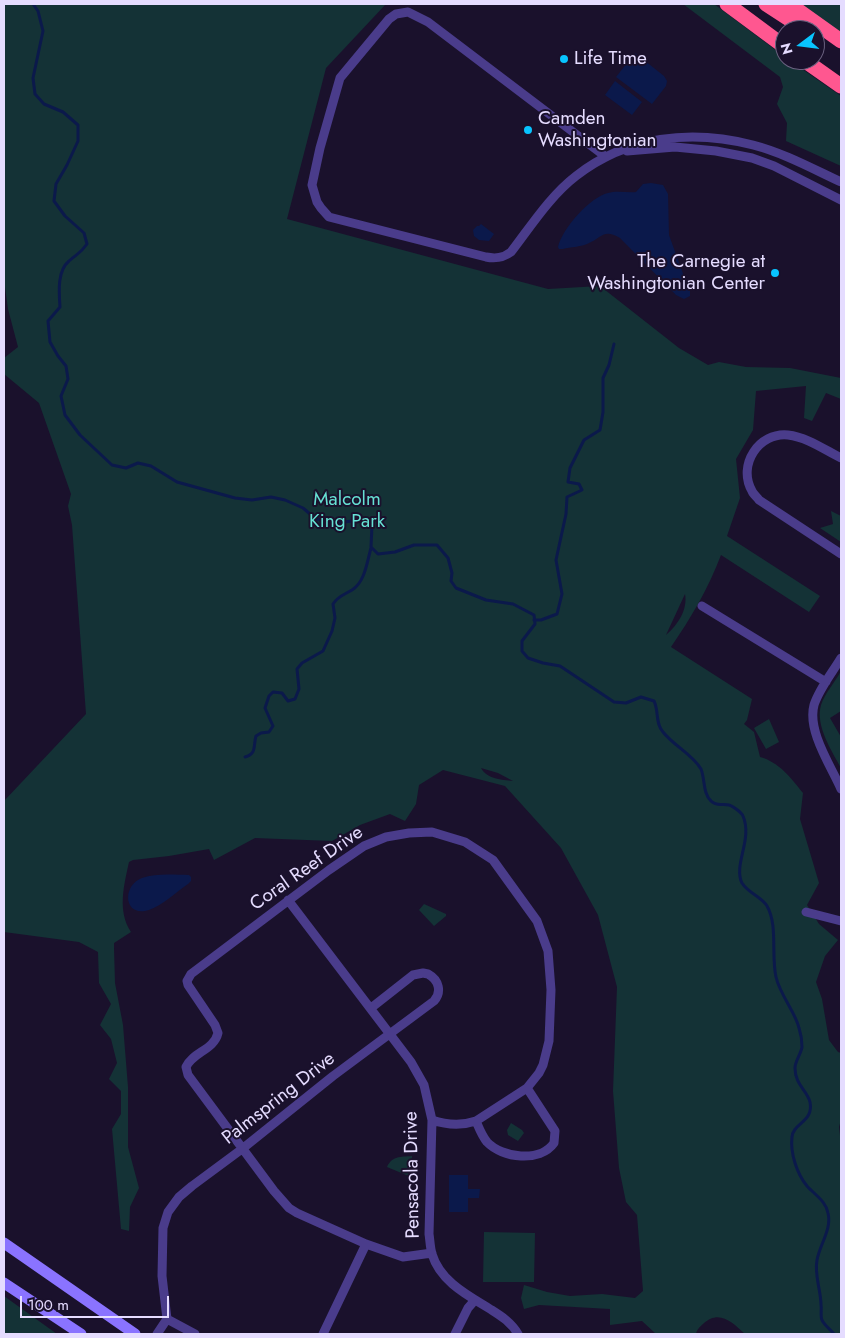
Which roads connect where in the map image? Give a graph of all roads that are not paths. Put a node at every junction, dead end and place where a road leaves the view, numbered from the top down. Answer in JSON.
{"nodes":[{"id":1,"x":727,"y":4,"type":"edge"},
{"id":2,"x":766,"y":4,"type":"edge"},
{"id":3,"x":789,"y":4,"type":"edge"},
{"id":4,"x":791,"y":20,"type":"edge"},
{"id":5,"x":775,"y":40,"type":"edge"},
{"id":6,"x":841,"y":41,"type":"edge"},
{"id":7,"x":825,"y":42,"type":"edge"},
{"id":8,"x":841,"y":52,"type":"edge"},
{"id":9,"x":818,"y":70,"type":"edge"},
{"id":10,"x":841,"y":86,"type":"edge"},
{"id":11,"x":621,"y":150,"type":"junction"},
{"id":12,"x":606,"y":157,"type":"junction"},
{"id":13,"x":841,"y":182,"type":"edge"},
{"id":14,"x":841,"y":200,"type":"edge"},
{"id":15,"x":841,"y":458,"type":"edge"},
{"id":16,"x":841,"y":554,"type":"edge"},
{"id":17,"x":702,"y":606,"type":"dead end"},
{"id":18,"x":841,"y":658,"type":"edge"},
{"id":19,"x":826,"y":682,"type":"junction"},
{"id":20,"x":841,"y":789,"type":"edge"},
{"id":21,"x":288,"y":900,"type":"junction"},
{"id":22,"x":806,"y":912,"type":"dead end"},
{"id":23,"x":841,"y":921,"type":"edge"},
{"id":24,"x":371,"y":1008,"type":"junction"},
{"id":25,"x":390,"y":1034,"type":"junction"},
{"id":26,"x":527,"y":1088,"type":"junction"},
{"id":27,"x":432,"y":1120,"type":"junction"},
{"id":28,"x":476,"y":1121,"type":"junction"},
{"id":29,"x":242,"y":1149,"type":"junction"},
{"id":30,"x":4,"y":1242,"type":"edge"},
{"id":31,"x":366,"y":1244,"type":"junction"},
{"id":32,"x":432,"y":1253,"type":"junction"},
{"id":33,"x":4,"y":1283,"type":"edge"},
{"id":34,"x":474,"y":1300,"type":"junction"},
{"id":35,"x":166,"y":1319,"type":"junction"},
{"id":36,"x":81,"y":1334,"type":"edge"},
{"id":37,"x":135,"y":1334,"type":"edge"},
{"id":38,"x":157,"y":1334,"type":"edge"},
{"id":39,"x":195,"y":1334,"type":"edge"},
{"id":40,"x":322,"y":1334,"type":"edge"},
{"id":41,"x":455,"y":1334,"type":"edge"},
{"id":42,"x":518,"y":1334,"type":"edge"}],
"edges":[{"from":1,"to":5,"type":"highway"},
{"from":2,"to":4,"type":"highway"},
{"from":3,"to":6,"type":"highway"},
{"from":7,"to":8,"type":"highway"},
{"from":9,"to":10,"type":"highway"},
{"from":11,"to":12,"type":"street"},
{"from":11,"to":13,"type":"street"},
{"from":11,"to":14,"type":"street"},
{"from":12,"to":12,"type":"street"},
{"from":15,"to":16,"type":"street"},
{"from":17,"to":19,"type":"street"},
{"from":18,"to":19,"type":"street"},
{"from":19,"to":20,"type":"street"},
{"from":21,"to":24,"type":"street","name":"Pensacola Drive"},
{"from":21,"to":26,"type":"street","name":"Coral Reef Drive"},
{"from":21,"to":29,"type":"street","name":"Coral Reef Drive"},
{"from":22,"to":23,"type":"street"},
{"from":24,"to":25,"type":"street","name":"Pensacola Drive"},
{"from":24,"to":25,"type":"street","name":"Palmspring Drive"},
{"from":25,"to":27,"type":"street","name":"Pensacola Drive"},
{"from":25,"to":29,"type":"street","name":"Palmspring Drive"},
{"from":26,"to":28,"type":"street","name":"Coral Reef Drive"},
{"from":26,"to":28,"type":"street"},
{"from":27,"to":28,"type":"street","name":"Coral Reef Drive"},
{"from":27,"to":32,"type":"street","name":"Pensacola Drive"},
{"from":29,"to":31,"type":"street"},
{"from":29,"to":35,"type":"street","name":"Palmspring Drive"},
{"from":30,"to":37,"type":"main road"},
{"from":31,"to":32,"type":"street"},
{"from":31,"to":40,"type":"street"},
{"from":32,"to":34,"type":"street","name":"Pensacola Drive"},
{"from":33,"to":36,"type":"main road"},
{"from":34,"to":41,"type":"street"},
{"from":34,"to":42,"type":"street","name":"Pensacola Drive"},
{"from":35,"to":38,"type":"street"},
{"from":35,"to":39,"type":"street"}]}
